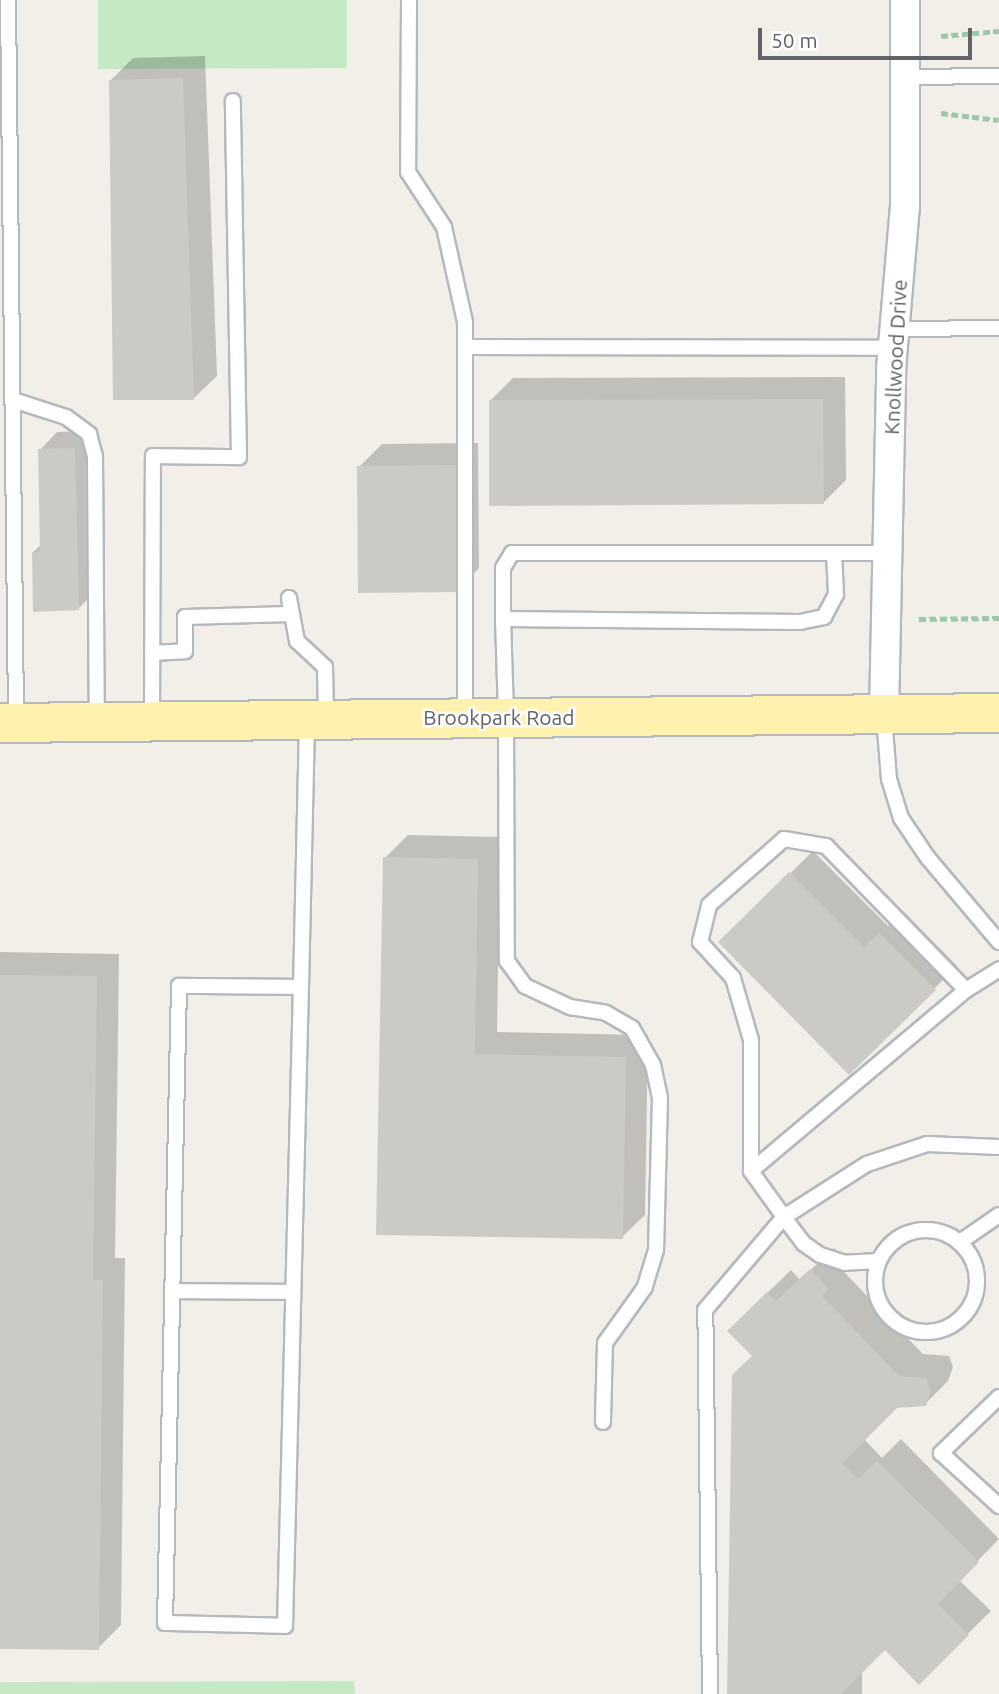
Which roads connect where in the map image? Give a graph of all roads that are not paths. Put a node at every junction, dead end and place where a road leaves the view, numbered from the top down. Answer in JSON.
{"nodes":[{"id":1,"x":8,"y":0,"type":"edge"},
{"id":2,"x":409,"y":0,"type":"edge"},
{"id":3,"x":905,"y":0,"type":"edge"},
{"id":4,"x":999,"y":76,"type":"edge"},
{"id":5,"x":905,"y":77,"type":"junction"},
{"id":6,"x":233,"y":101,"type":"dead end"},
{"id":7,"x":999,"y":328,"type":"edge"},
{"id":8,"x":894,"y":338,"type":"junction"},
{"id":9,"x":465,"y":347,"type":"junction"},
{"id":10,"x":13,"y":400,"type":"junction"},
{"id":11,"x":834,"y":552,"type":"junction"},
{"id":12,"x":887,"y":554,"type":"junction"},
{"id":13,"x":289,"y":598,"type":"dead end"},
{"id":14,"x":290,"y":614,"type":"junction"},
{"id":15,"x":503,"y":619,"type":"junction"},
{"id":16,"x":152,"y":653,"type":"junction"},
{"id":17,"x":999,"y":713,"type":"edge"},
{"id":18,"x":884,"y":715,"type":"junction"},
{"id":19,"x":506,"y":717,"type":"junction"},
{"id":20,"x":317,"y":718,"type":"junction"},
{"id":21,"x":465,"y":718,"type":"junction"},
{"id":22,"x":97,"y":720,"type":"junction"},
{"id":23,"x":152,"y":720,"type":"junction"},
{"id":24,"x":8,"y":722,"type":"edge"},
{"id":25,"x":999,"y":942,"type":"edge"},
{"id":26,"x":999,"y":969,"type":"edge"},
{"id":27,"x":301,"y":987,"type":"junction"},
{"id":28,"x":966,"y":990,"type":"junction"},
{"id":29,"x":999,"y":1147,"type":"edge"},
{"id":30,"x":751,"y":1171,"type":"junction"},
{"id":31,"x":999,"y":1215,"type":"edge"},
{"id":32,"x":784,"y":1217,"type":"junction"},
{"id":33,"x":960,"y":1242,"type":"junction"},
{"id":34,"x":878,"y":1261,"type":"junction"},
{"id":35,"x":172,"y":1291,"type":"junction"},
{"id":36,"x":293,"y":1292,"type":"junction"},
{"id":37,"x":999,"y":1397,"type":"edge"},
{"id":38,"x":603,"y":1422,"type":"dead end"},
{"id":39,"x":999,"y":1506,"type":"edge"},
{"id":40,"x":710,"y":1694,"type":"edge"}],
"edges":[{"from":1,"to":10,"type":"lane"},
{"from":2,"to":9,"type":"lane"},
{"from":3,"to":5,"type":"street","name":"Knollwood Drive"},
{"from":4,"to":5,"type":"lane"},
{"from":5,"to":8,"type":"street","name":"Knollwood Drive"},
{"from":6,"to":16,"type":"lane"},
{"from":7,"to":8,"type":"lane"},
{"from":8,"to":9,"type":"lane"},
{"from":8,"to":12,"type":"street","name":"Knollwood Drive"},
{"from":9,"to":21,"type":"lane"},
{"from":10,"to":22,"type":"lane"},
{"from":10,"to":24,"type":"lane"},
{"from":11,"to":12,"type":"lane"},
{"from":11,"to":15,"type":"lane"},
{"from":11,"to":15,"type":"lane"},
{"from":12,"to":18,"type":"street","name":"Knollwood Drive"},
{"from":13,"to":14,"type":"lane"},
{"from":14,"to":16,"type":"lane"},
{"from":14,"to":20,"type":"lane"},
{"from":15,"to":19,"type":"lane"},
{"from":16,"to":23,"type":"lane"},
{"from":17,"to":18,"type":"main road","name":"Brookpark Road"},
{"from":18,"to":19,"type":"main road","name":"Brookpark Road"},
{"from":18,"to":25,"type":"lane"},
{"from":19,"to":21,"type":"main road","name":"Brookpark Road"},
{"from":19,"to":38,"type":"lane"},
{"from":20,"to":21,"type":"main road","name":"Brookpark Road"},
{"from":20,"to":23,"type":"main road","name":"Brookpark Road"},
{"from":20,"to":27,"type":"lane"},
{"from":22,"to":23,"type":"main road","name":"Brookpark Road"},
{"from":22,"to":24,"type":"main road","name":"Brookpark Road"},
{"from":26,"to":28,"type":"lane"},
{"from":27,"to":35,"type":"lane"},
{"from":27,"to":36,"type":"lane"},
{"from":28,"to":30,"type":"lane"},
{"from":28,"to":30,"type":"lane"},
{"from":29,"to":32,"type":"lane"},
{"from":30,"to":32,"type":"lane"},
{"from":31,"to":33,"type":"lane"},
{"from":32,"to":34,"type":"lane"},
{"from":32,"to":40,"type":"lane"},
{"from":33,"to":34,"type":"lane"},
{"from":33,"to":34,"type":"lane"},
{"from":35,"to":36,"type":"lane"},
{"from":35,"to":36,"type":"lane"},
{"from":37,"to":39,"type":"lane"}]}
